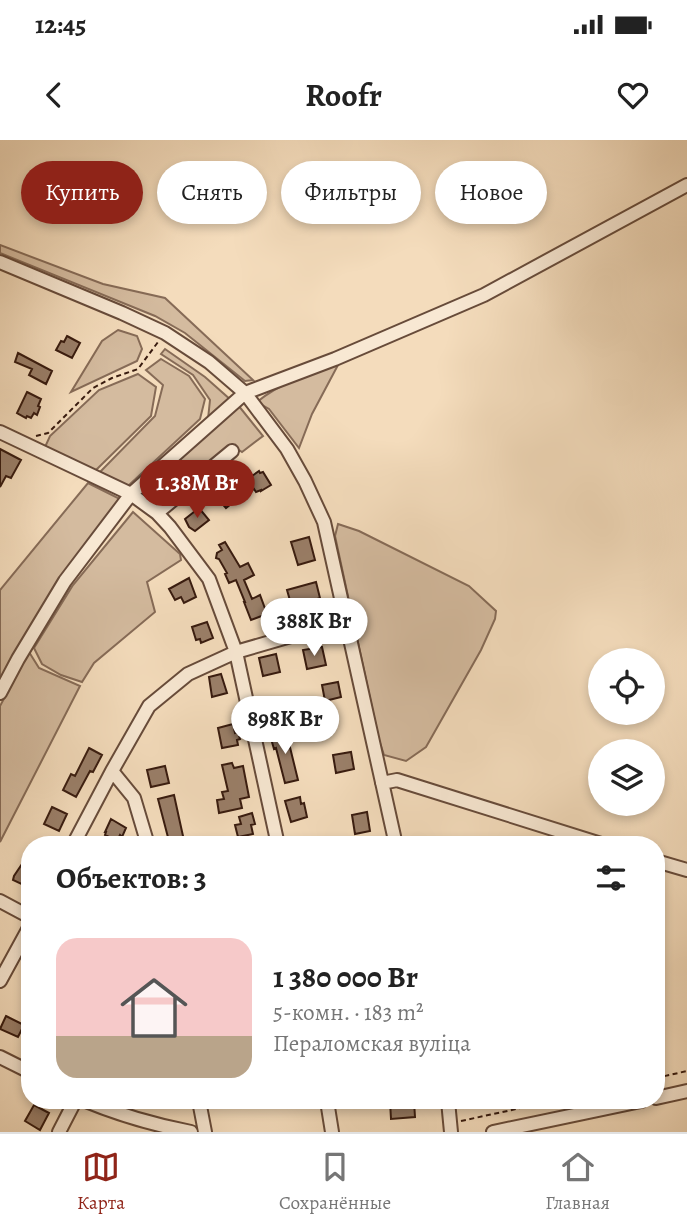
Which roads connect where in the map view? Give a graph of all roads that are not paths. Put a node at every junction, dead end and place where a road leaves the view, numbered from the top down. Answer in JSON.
{"nodes":[{"id":1,"x":687,"y":185,"type":"edge"},
{"id":2,"x":0,"y":262,"type":"edge"},
{"id":3,"x":245,"y":393,"type":"junction"},
{"id":4,"x":0,"y":432,"type":"edge"},
{"id":5,"x":232,"y":451,"type":"dead end"},
{"id":6,"x":131,"y":494,"type":"junction"},
{"id":7,"x":157,"y":513,"type":"junction"},
{"id":8,"x":346,"y":620,"type":"junction"},
{"id":9,"x":236,"y":652,"type":"junction"},
{"id":10,"x":0,"y":693,"type":"edge"},
{"id":11,"x":112,"y":771,"type":"junction"},
{"id":12,"x":382,"y":783,"type":"junction"},
{"id":13,"x":78,"y":836,"type":"edge"},
{"id":14,"x":146,"y":836,"type":"edge"},
{"id":15,"x":276,"y":836,"type":"edge"},
{"id":16,"x":394,"y":836,"type":"edge"},
{"id":17,"x":575,"y":836,"type":"edge"},
{"id":18,"x":665,"y":864,"type":"edge"},
{"id":19,"x":687,"y":870,"type":"edge"},
{"id":20,"x":0,"y":901,"type":"edge"},
{"id":21,"x":21,"y":912,"type":"edge"},
{"id":22,"x":21,"y":942,"type":"edge"},
{"id":23,"x":0,"y":981,"type":"edge"},
{"id":24,"x":0,"y":1057,"type":"edge"},
{"id":25,"x":21,"y":1068,"type":"edge"},
{"id":26,"x":687,"y":1091,"type":"edge"},
{"id":27,"x":665,"y":1096,"type":"edge"},
{"id":28,"x":71,"y":1109,"type":"edge"},
{"id":29,"x":106,"y":1109,"type":"edge"},
{"id":30,"x":201,"y":1109,"type":"edge"},
{"id":31,"x":328,"y":1109,"type":"edge"},
{"id":32,"x":449,"y":1109,"type":"edge"},
{"id":33,"x":603,"y":1109,"type":"edge"},
{"id":34,"x":451,"y":1128,"type":"edge"},
{"id":35,"x":59,"y":1132,"type":"edge"},
{"id":36,"x":191,"y":1132,"type":"edge"},
{"id":37,"x":205,"y":1132,"type":"edge"},
{"id":38,"x":332,"y":1132,"type":"edge"},
{"id":39,"x":493,"y":1132,"type":"edge"}],
"edges":[{"from":1,"to":3,"type":"street"},
{"from":2,"to":3,"type":"street"},
{"from":3,"to":6,"type":"street"},
{"from":3,"to":8,"type":"street"},
{"from":4,"to":6,"type":"street"},
{"from":5,"to":7,"type":"street"},
{"from":6,"to":7,"type":"street"},
{"from":6,"to":10,"type":"street"},
{"from":7,"to":9,"type":"street"},
{"from":8,"to":9,"type":"street"},
{"from":8,"to":12,"type":"street"},
{"from":9,"to":11,"type":"street"},
{"from":9,"to":15,"type":"street"},
{"from":11,"to":13,"type":"street"},
{"from":11,"to":14,"type":"street"},
{"from":12,"to":16,"type":"street"},
{"from":12,"to":17,"type":"street"},
{"from":18,"to":19,"type":"street"},
{"from":20,"to":21,"type":"street"},
{"from":22,"to":23,"type":"street"},
{"from":24,"to":25,"type":"street"},
{"from":26,"to":27,"type":"street"},
{"from":28,"to":35,"type":"street"},
{"from":29,"to":36,"type":"street"},
{"from":30,"to":37,"type":"street"},
{"from":31,"to":38,"type":"street"},
{"from":32,"to":34,"type":"street"},
{"from":33,"to":39,"type":"street"}]}
